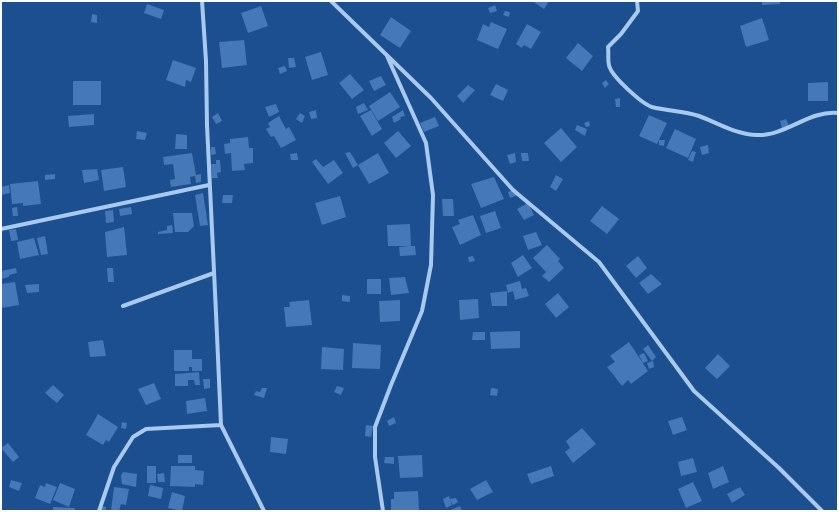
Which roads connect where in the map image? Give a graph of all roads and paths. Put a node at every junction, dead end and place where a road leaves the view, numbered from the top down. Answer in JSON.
{"nodes":[{"id":1,"x":202,"y":1,"type":"edge"},
{"id":2,"x":330,"y":1,"type":"edge"},
{"id":3,"x":637,"y":1,"type":"edge"},
{"id":4,"x":386,"y":54,"type":"junction"},
{"id":5,"x":838,"y":113,"type":"edge"},
{"id":6,"x":209,"y":185,"type":"junction"},
{"id":7,"x":1,"y":229,"type":"edge"},
{"id":8,"x":214,"y":273,"type":"junction"},
{"id":9,"x":123,"y":306,"type":"dead end"},
{"id":10,"x":220,"y":426,"type":"junction"},
{"id":11,"x":99,"y":511,"type":"edge"},
{"id":12,"x":264,"y":511,"type":"edge"},
{"id":13,"x":383,"y":511,"type":"edge"},
{"id":14,"x":822,"y":511,"type":"edge"}],
"edges":[{"from":1,"to":6,"type":"street"},
{"from":2,"to":4,"type":"street"},
{"from":3,"to":5,"type":"street"},
{"from":4,"to":13,"type":"street"},
{"from":4,"to":14,"type":"street"},
{"from":6,"to":7,"type":"street"},
{"from":6,"to":8,"type":"street"},
{"from":8,"to":9,"type":"street"},
{"from":8,"to":10,"type":"street"},
{"from":10,"to":11,"type":"street"},
{"from":10,"to":12,"type":"street"}]}
